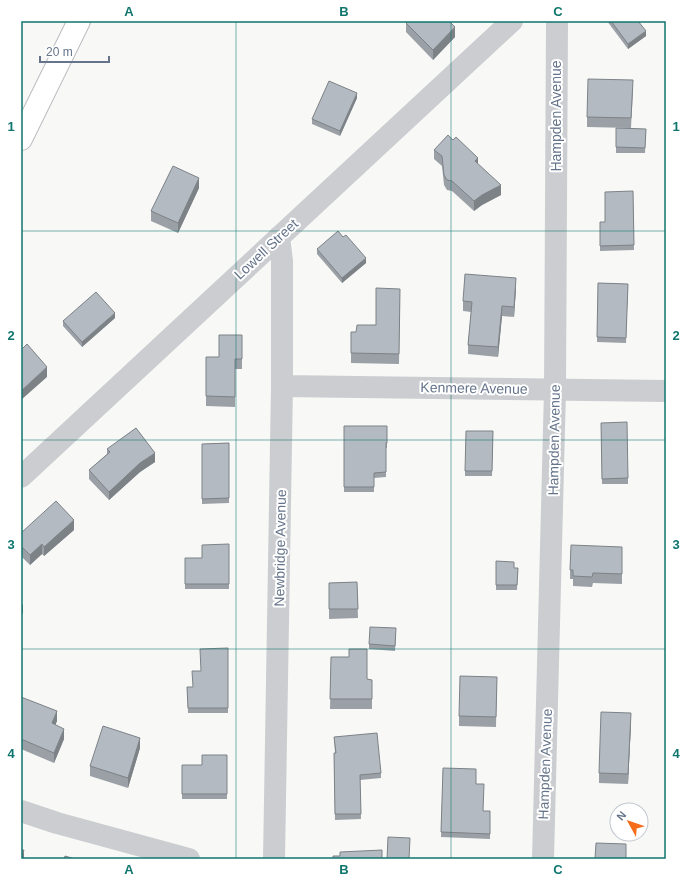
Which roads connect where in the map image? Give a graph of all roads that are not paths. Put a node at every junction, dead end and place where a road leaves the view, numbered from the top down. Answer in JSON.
{"nodes":[{"id":1,"x":79,"y":21,"type":"edge"},
{"id":2,"x":512,"y":21,"type":"edge"},
{"id":3,"x":557,"y":21,"type":"edge"},
{"id":4,"x":21,"y":139,"type":"edge"},
{"id":5,"x":279,"y":237,"type":"junction"},
{"id":6,"x":282,"y":386,"type":"junction"},
{"id":7,"x":555,"y":390,"type":"junction"},
{"id":8,"x":666,"y":391,"type":"edge"},
{"id":9,"x":21,"y":476,"type":"edge"},
{"id":10,"x":21,"y":811,"type":"edge"},
{"id":11,"x":189,"y":859,"type":"edge"},
{"id":12,"x":274,"y":859,"type":"edge"},
{"id":13,"x":543,"y":859,"type":"edge"}],
"edges":[{"from":1,"to":4,"type":"highway"},
{"from":2,"to":5,"type":"street","name":"Lowell Street"},
{"from":3,"to":7,"type":"street","name":"Hampden Avenue"},
{"from":5,"to":6,"type":"street","name":"Newbridge Avenue"},
{"from":5,"to":9,"type":"street","name":"Lowell Street"},
{"from":6,"to":7,"type":"street","name":"Kenmere Avenue"},
{"from":6,"to":12,"type":"street","name":"Newbridge Avenue"},
{"from":7,"to":8,"type":"street","name":"Kenmere Avenue"},
{"from":7,"to":13,"type":"street","name":"Hampden Avenue"},
{"from":10,"to":11,"type":"street"}]}
